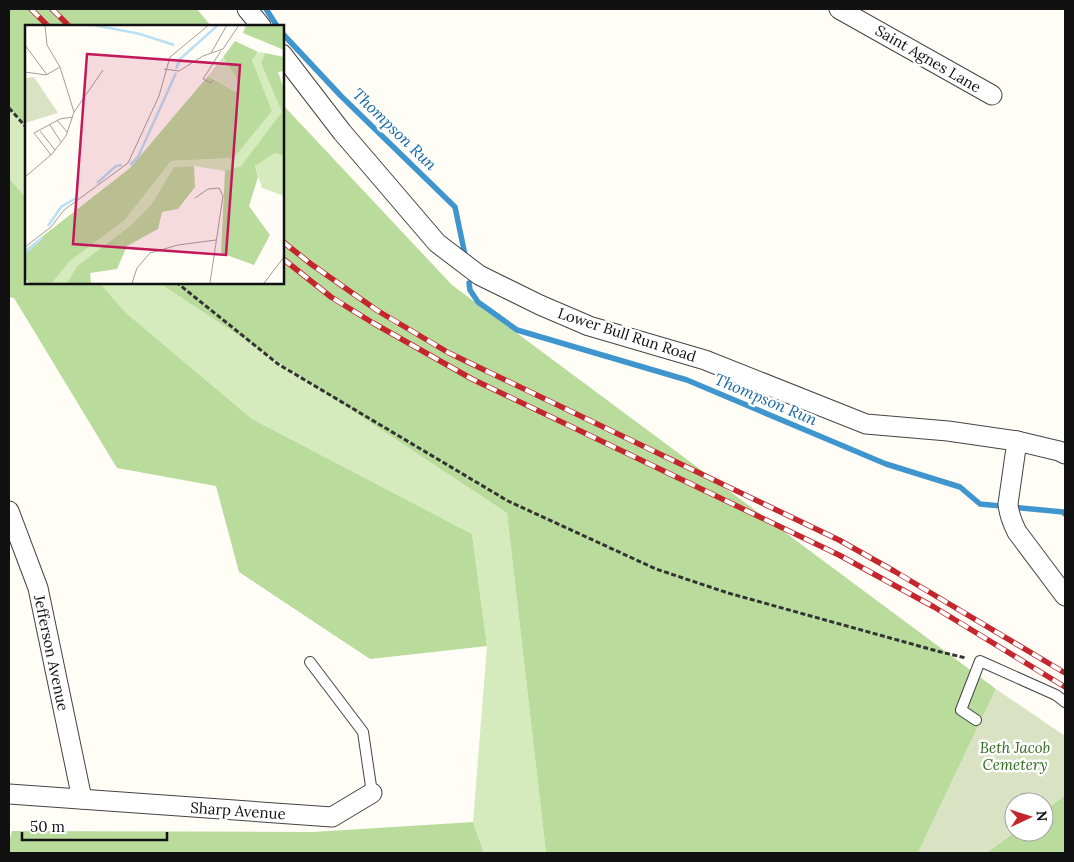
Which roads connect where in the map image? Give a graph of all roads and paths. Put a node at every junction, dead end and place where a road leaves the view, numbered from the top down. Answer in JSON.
{"nodes":[{"id":1,"x":248,"y":9,"type":"edge"},
{"id":2,"x":839,"y":9,"type":"edge"},
{"id":3,"x":260,"y":25,"type":"edge"},
{"id":4,"x":284,"y":57,"type":"edge"},
{"id":5,"x":992,"y":95,"type":"dead end"},
{"id":6,"x":9,"y":108,"type":"edge"},
{"id":7,"x":25,"y":126,"type":"edge"},
{"id":8,"x":178,"y":284,"type":"edge"},
{"id":9,"x":1017,"y":441,"type":"junction"},
{"id":10,"x":1065,"y":454,"type":"edge"},
{"id":11,"x":9,"y":511,"type":"edge"},
{"id":12,"x":1065,"y":596,"type":"edge"},
{"id":13,"x":980,"y":661,"type":"junction"},
{"id":14,"x":310,"y":662,"type":"dead end"},
{"id":15,"x":1065,"y":702,"type":"edge"},
{"id":16,"x":976,"y":720,"type":"dead end"},
{"id":17,"x":9,"y":794,"type":"edge"},
{"id":18,"x":372,"y":794,"type":"joint"},
{"id":19,"x":82,"y":799,"type":"junction"}],
"edges":[{"from":1,"to":3,"type":"street"},
{"from":2,"to":5,"type":"street","name":"Saint Agnes Lane"},
{"from":4,"to":9,"type":"street","name":"Lower Bull Run Road"},
{"from":6,"to":7,"type":"path"},
{"from":8,"to":13,"type":"path"},
{"from":9,"to":10,"type":"street","name":"Lower Bull Run Road"},
{"from":9,"to":12,"type":"street"},
{"from":11,"to":19,"type":"street","name":"Jefferson Avenue"},
{"from":13,"to":15,"type":"lane"},
{"from":13,"to":16,"type":"lane"},
{"from":14,"to":18,"type":"lane"},
{"from":17,"to":19,"type":"street","name":"Sharp Avenue"},
{"from":18,"to":19,"type":"street","name":"Sharp Avenue"}]}
